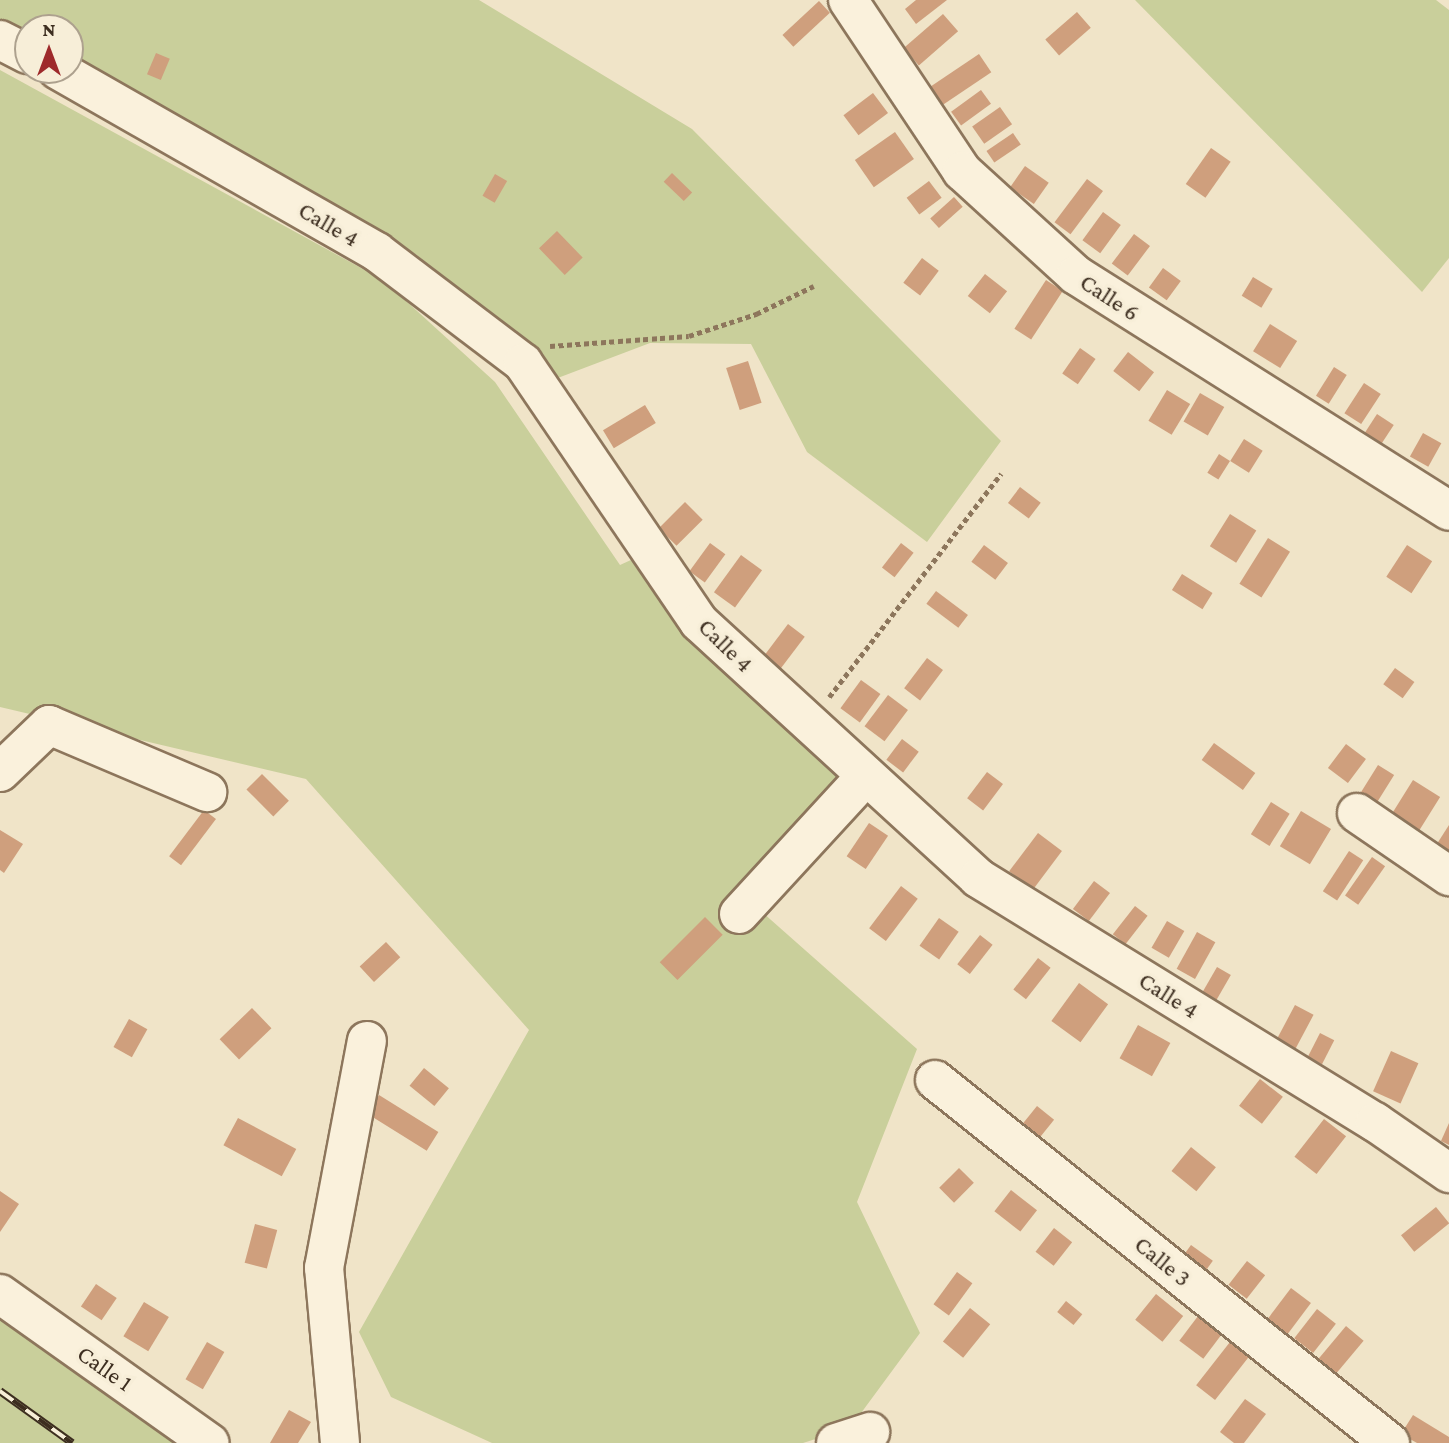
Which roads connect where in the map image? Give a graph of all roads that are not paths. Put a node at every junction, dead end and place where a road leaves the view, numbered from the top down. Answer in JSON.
{"nodes":[{"id":1,"x":848,"y":0,"type":"edge"},
{"id":2,"x":83,"y":84,"type":"edge"},
{"id":3,"x":1449,"y":511,"type":"edge"},
{"id":4,"x":0,"y":772,"type":"edge"},
{"id":5,"x":866,"y":776,"type":"junction"},
{"id":6,"x":207,"y":792,"type":"dead end"},
{"id":7,"x":1357,"y":813,"type":"dead end"},
{"id":8,"x":1449,"y":876,"type":"edge"},
{"id":9,"x":739,"y":914,"type":"dead end"},
{"id":10,"x":368,"y":1041,"type":"dead end"},
{"id":11,"x":935,"y":1080,"type":"dead end"},
{"id":12,"x":1449,"y":1173,"type":"edge"},
{"id":13,"x":0,"y":1294,"type":"edge"},
{"id":14,"x":211,"y":1443,"type":"edge"},
{"id":15,"x":340,"y":1443,"type":"edge"},
{"id":16,"x":1390,"y":1443,"type":"edge"}],
"edges":[{"from":1,"to":3,"type":"street","name":"Calle 6"},
{"from":2,"to":5,"type":"street","name":"Calle 4"},
{"from":4,"to":6,"type":"street"},
{"from":5,"to":9,"type":"street"},
{"from":5,"to":12,"type":"street","name":"Calle 4"},
{"from":7,"to":8,"type":"street"},
{"from":10,"to":15,"type":"street"},
{"from":11,"to":16,"type":"street","name":"Calle 3"},
{"from":13,"to":14,"type":"street","name":"Calle 1"}]}
